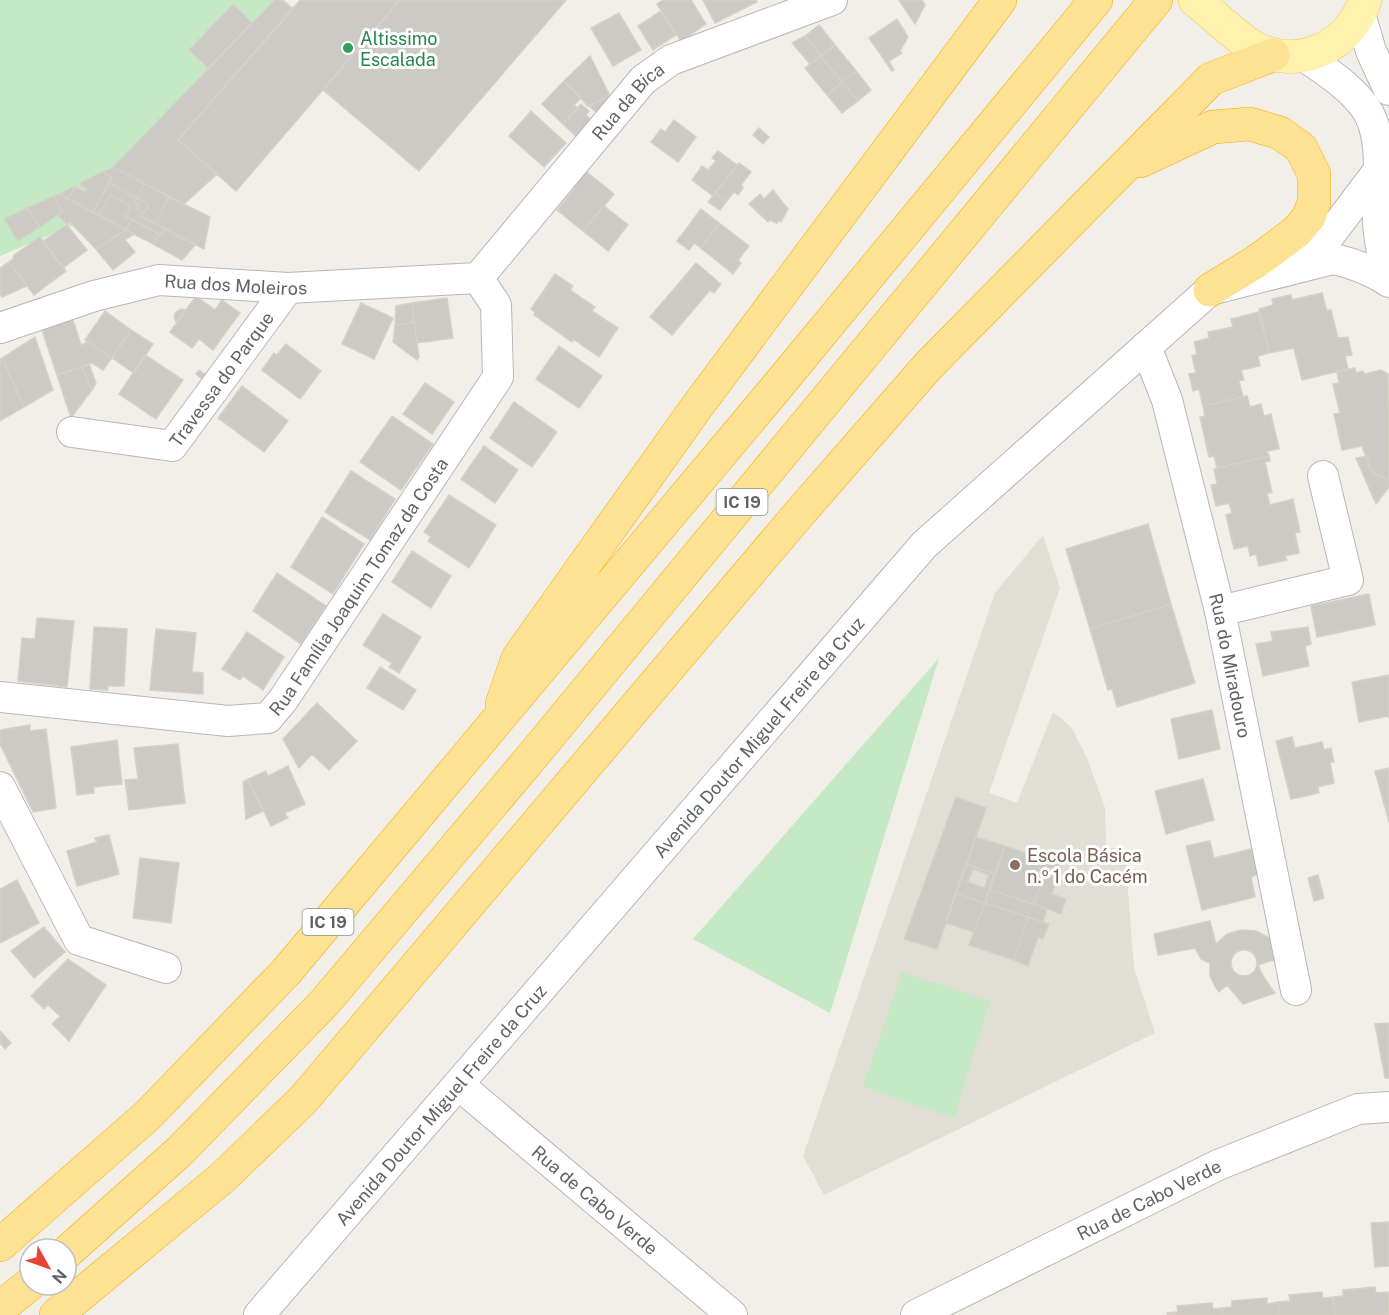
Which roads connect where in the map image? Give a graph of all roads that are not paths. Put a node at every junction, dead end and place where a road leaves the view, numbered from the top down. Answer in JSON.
{"nodes":[{"id":1,"x":832,"y":0,"type":"edge"},
{"id":2,"x":972,"y":0,"type":"edge"},
{"id":3,"x":1000,"y":0,"type":"edge"},
{"id":4,"x":1096,"y":0,"type":"edge"},
{"id":5,"x":1156,"y":0,"type":"edge"},
{"id":6,"x":1196,"y":0,"type":"edge"},
{"id":7,"x":1362,"y":7,"type":"edge"},
{"id":8,"x":1288,"y":56,"type":"junction"},
{"id":9,"x":1389,"y":90,"type":"edge"},
{"id":10,"x":900,"y":135,"type":"junction"},
{"id":11,"x":1379,"y":170,"type":"junction"},
{"id":12,"x":1119,"y":171,"type":"junction"},
{"id":13,"x":1383,"y":214,"type":"edge"},
{"id":14,"x":1333,"y":259,"type":"junction"},
{"id":15,"x":1257,"y":261,"type":"junction"},
{"id":16,"x":478,"y":278,"type":"junction"},
{"id":17,"x":1389,"y":282,"type":"edge"},
{"id":18,"x":288,"y":288,"type":"junction"},
{"id":19,"x":1210,"y":290,"type":"junction"},
{"id":20,"x":0,"y":328,"type":"edge"},
{"id":21,"x":1146,"y":347,"type":"junction"},
{"id":22,"x":72,"y":432,"type":"dead end"},
{"id":23,"x":1323,"y":476,"type":"dead end"},
{"id":24,"x":1220,"y":611,"type":"junction"},
{"id":25,"x":0,"y":697,"type":"edge"},
{"id":26,"x":497,"y":720,"type":"junction"},
{"id":27,"x":0,"y":787,"type":"edge"},
{"id":28,"x":166,"y":968,"type":"dead end"},
{"id":29,"x":1296,"y":990,"type":"dead end"},
{"id":30,"x":459,"y":1085,"type":"junction"},
{"id":31,"x":1389,"y":1107,"type":"edge"},
{"id":32,"x":78,"y":1242,"type":"edge"},
{"id":33,"x":0,"y":1245,"type":"edge"},
{"id":34,"x":18,"y":1294,"type":"edge"},
{"id":35,"x":0,"y":1308,"type":"edge"},
{"id":36,"x":56,"y":1315,"type":"edge"},
{"id":37,"x":259,"y":1315,"type":"edge"},
{"id":38,"x":732,"y":1315,"type":"edge"},
{"id":39,"x":916,"y":1315,"type":"edge"}],
"edges":[{"from":1,"to":16,"type":"street","name":"Rua da Bica"},
{"from":2,"to":10,"type":"highway"},
{"from":3,"to":10,"type":"highway"},
{"from":4,"to":26,"type":"highway","number":"IC 19"},
{"from":5,"to":32,"type":"highway","number":"IC 19"},
{"from":6,"to":8,"type":"main road"},
{"from":7,"to":8,"type":"main road"},
{"from":7,"to":9,"type":"street"},
{"from":8,"to":11,"type":"street"},
{"from":8,"to":12,"type":"highway"},
{"from":10,"to":26,"type":"highway"},
{"from":11,"to":13,"type":"street"},
{"from":11,"to":15,"type":"street"},
{"from":12,"to":15,"type":"highway"},
{"from":12,"to":36,"type":"highway"},
{"from":13,"to":14,"type":"street","name":"Avenida Doutor Miguel Freire da Cruz"},
{"from":13,"to":17,"type":"street"},
{"from":14,"to":17,"type":"street","name":"Avenida Doutor Miguel Freire da Cruz"},
{"from":14,"to":19,"type":"street","name":"Avenida Doutor Miguel Freire da Cruz"},
{"from":15,"to":19,"type":"highway"},
{"from":16,"to":18,"type":"street","name":"Rua dos Moleiros"},
{"from":16,"to":25,"type":"street","name":"Rua Família Joaquim Tomaz da Costa"},
{"from":18,"to":20,"type":"street","name":"Rua dos Moleiros"},
{"from":18,"to":22,"type":"street","name":"Travessa do Parque"},
{"from":19,"to":21,"type":"street","name":"Avenida Doutor Miguel Freire da Cruz"},
{"from":21,"to":24,"type":"street","name":"Rua do Miradouro"},
{"from":21,"to":30,"type":"street","name":"Avenida Doutor Miguel Freire da Cruz"},
{"from":23,"to":24,"type":"street"},
{"from":24,"to":29,"type":"street","name":"Rua do Miradouro"},
{"from":26,"to":33,"type":"highway","number":"IC 19"},
{"from":27,"to":28,"type":"street"},
{"from":30,"to":37,"type":"street","name":"Avenida Doutor Miguel Freire da Cruz"},
{"from":30,"to":38,"type":"street","name":"Rua de Cabo Verde"},
{"from":31,"to":39,"type":"street","name":"Rua de Cabo Verde"},
{"from":34,"to":35,"type":"highway"}]}
